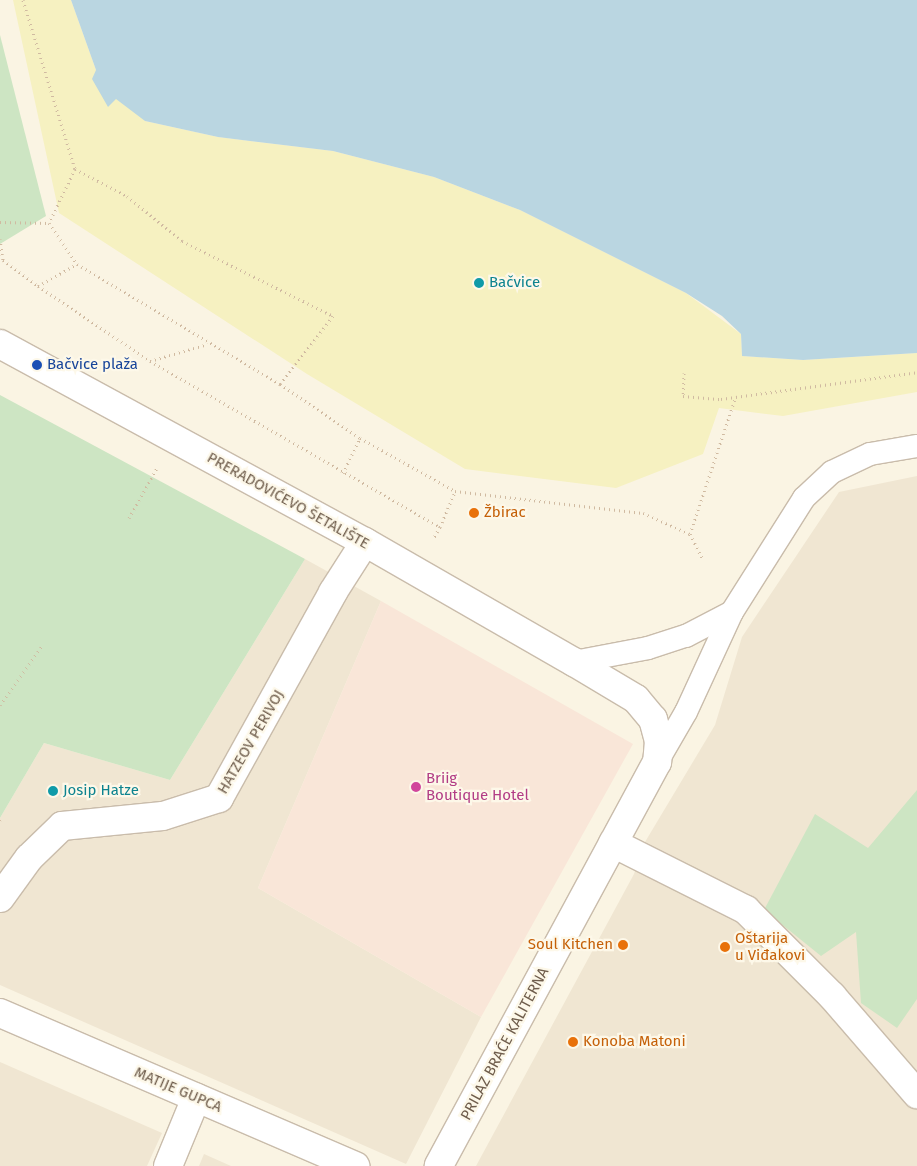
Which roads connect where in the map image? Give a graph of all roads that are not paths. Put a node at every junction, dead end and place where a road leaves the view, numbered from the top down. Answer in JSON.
{"nodes":[{"id":1,"x":0,"y":344,"type":"edge"},
{"id":2,"x":917,"y":446,"type":"edge"},
{"id":3,"x":365,"y":542,"type":"junction"},
{"id":4,"x":732,"y":612,"type":"junction"},
{"id":5,"x":574,"y":662,"type":"junction"},
{"id":6,"x":657,"y":762,"type":"junction"},
{"id":7,"x":613,"y":843,"type":"junction"},
{"id":8,"x":0,"y":898,"type":"edge"},
{"id":9,"x":0,"y":1013,"type":"edge"},
{"id":10,"x":917,"y":1094,"type":"edge"},
{"id":11,"x":196,"y":1098,"type":"junction"},
{"id":12,"x":168,"y":1166,"type":"edge"},
{"id":13,"x":356,"y":1166,"type":"edge"},
{"id":14,"x":439,"y":1166,"type":"edge"}],
"edges":[{"from":1,"to":3,"type":"street","name":"PRERADOVIĆEVO ŠETALIŠTE"},
{"from":2,"to":4,"type":"lane"},
{"from":3,"to":5,"type":"street","name":"PRERADOVIĆEVO ŠETALIŠTE"},
{"from":3,"to":8,"type":"street","name":"HATZEOV PERIVOJ"},
{"from":4,"to":5,"type":"lane"},
{"from":4,"to":6,"type":"lane"},
{"from":5,"to":6,"type":"street","name":"PRERADOVIĆEVO ŠETALIŠTE"},
{"from":6,"to":7,"type":"street","name":"PRILAZ BRAĆE KALITERNA"},
{"from":7,"to":10,"type":"street"},
{"from":7,"to":14,"type":"street","name":"PRILAZ BRAĆE KALITERNA"},
{"from":9,"to":11,"type":"street","name":"MATIJE GUPCA"},
{"from":11,"to":12,"type":"street"},
{"from":11,"to":13,"type":"street","name":"MATIJE GUPCA"}]}
